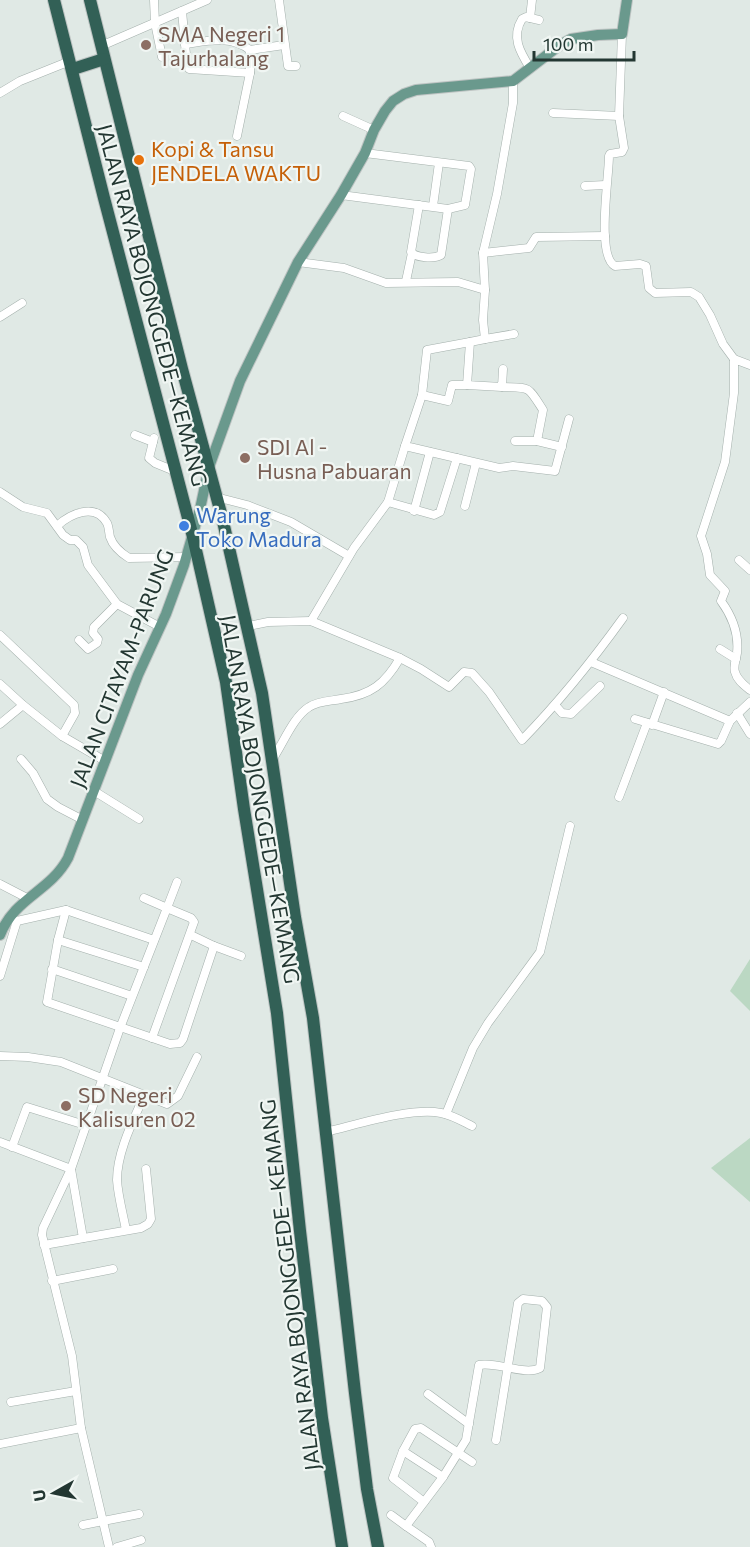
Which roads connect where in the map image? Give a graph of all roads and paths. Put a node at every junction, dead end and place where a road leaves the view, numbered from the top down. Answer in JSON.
{"nodes":[{"id":1,"x":54,"y":0,"type":"edge"},
{"id":2,"x":90,"y":0,"type":"edge"},
{"id":3,"x":154,"y":0,"type":"edge"},
{"id":4,"x":207,"y":0,"type":"edge"},
{"id":5,"x":279,"y":0,"type":"edge"},
{"id":6,"x":532,"y":0,"type":"edge"},
{"id":7,"x":627,"y":0,"type":"edge"},
{"id":8,"x":182,"y":11,"type":"junction"},
{"id":9,"x":530,"y":18,"type":"junction"},
{"id":10,"x":539,"y":20,"type":"dead end"},
{"id":11,"x":155,"y":23,"type":"junction"},
{"id":12,"x":622,"y":34,"type":"junction"},
{"id":13,"x":185,"y":44,"type":"junction"},
{"id":14,"x":284,"y":45,"type":"junction"},
{"id":15,"x":101,"y":46,"type":"junction"},
{"id":16,"x":250,"y":50,"type":"junction"},
{"id":17,"x":162,"y":57,"type":"dead end"},
{"id":18,"x":104,"y":59,"type":"junction"},
{"id":19,"x":71,"y":65,"type":"junction"},
{"id":20,"x":296,"y":66,"type":"dead end"},
{"id":21,"x":530,"y":68,"type":"junction"},
{"id":22,"x":250,"y":73,"type":"junction"},
{"id":23,"x":513,"y":81,"type":"junction"},
{"id":24,"x":0,"y":93,"type":"edge"},
{"id":25,"x":553,"y":113,"type":"dead end"},
{"id":26,"x":343,"y":116,"type":"dead end"},
{"id":27,"x":619,"y":116,"type":"junction"},
{"id":28,"x":374,"y":130,"type":"junction"},
{"id":29,"x":237,"y":136,"type":"dead end"},
{"id":30,"x":365,"y":153,"type":"junction"},
{"id":31,"x":439,"y":163,"type":"junction"},
{"id":32,"x":605,"y":185,"type":"junction"},
{"id":33,"x":585,"y":186,"type":"dead end"},
{"id":34,"x":341,"y":195,"type":"junction"},
{"id":35,"x":419,"y":205,"type":"junction"},
{"id":36,"x":433,"y":206,"type":"junction"},
{"id":37,"x":448,"y":208,"type":"junction"},
{"id":38,"x":605,"y":236,"type":"junction"},
{"id":39,"x":412,"y":253,"type":"junction"},
{"id":40,"x":483,"y":253,"type":"junction"},
{"id":41,"x":298,"y":262,"type":"junction"},
{"id":42,"x":406,"y":280,"type":"dead end"},
{"id":43,"x":485,"y":290,"type":"junction"},
{"id":44,"x":22,"y":303,"type":"dead end"},
{"id":45,"x":0,"y":317,"type":"edge"},
{"id":46,"x":514,"y":334,"type":"dead end"},
{"id":47,"x":485,"y":339,"type":"junction"},
{"id":48,"x":470,"y":342,"type":"junction"},
{"id":49,"x":734,"y":360,"type":"junction"},
{"id":50,"x":750,"y":365,"type":"edge"},
{"id":51,"x":504,"y":369,"type":"dead end"},
{"id":52,"x":467,"y":385,"type":"junction"},
{"id":53,"x":502,"y":387,"type":"junction"},
{"id":54,"x":422,"y":395,"type":"junction"},
{"id":55,"x":568,"y":418,"type":"dead end"},
{"id":56,"x":135,"y":435,"type":"dead end"},
{"id":57,"x":515,"y":441,"type":"dead end"},
{"id":58,"x":537,"y":441,"type":"junction"},
{"id":59,"x":405,"y":446,"type":"junction"},
{"id":60,"x":562,"y":447,"type":"junction"},
{"id":61,"x":430,"y":452,"type":"junction"},
{"id":62,"x":457,"y":458,"type":"junction"},
{"id":63,"x":476,"y":463,"type":"junction"},
{"id":64,"x":209,"y":467,"type":"junction"},
{"id":65,"x":177,"y":472,"type":"junction"},
{"id":66,"x":0,"y":492,"type":"edge"},
{"id":67,"x":216,"y":497,"type":"junction"},
{"id":68,"x":388,"y":502,"type":"junction"},
{"id":69,"x":465,"y":506,"type":"dead end"},
{"id":70,"x":414,"y":510,"type":"junction"},
{"id":71,"x":57,"y":526,"type":"junction"},
{"id":72,"x":193,"y":537,"type":"junction"},
{"id":73,"x":349,"y":556,"type":"junction"},
{"id":74,"x":186,"y":557,"type":"junction"},
{"id":75,"x":739,"y":560,"type":"dead end"},
{"id":76,"x":750,"y":570,"type":"edge"},
{"id":77,"x":117,"y":604,"type":"junction"},
{"id":78,"x":623,"y":618,"type":"dead end"},
{"id":79,"x":311,"y":621,"type":"junction"},
{"id":80,"x":249,"y":626,"type":"junction"},
{"id":81,"x":160,"y":627,"type":"junction"},
{"id":82,"x":0,"y":635,"type":"edge"},
{"id":83,"x":79,"y":640,"type":"dead end"},
{"id":84,"x":720,"y":649,"type":"dead end"},
{"id":85,"x":400,"y":658,"type":"junction"},
{"id":86,"x":736,"y":659,"type":"junction"},
{"id":87,"x":591,"y":662,"type":"junction"},
{"id":88,"x":0,"y":684,"type":"edge"},
{"id":89,"x":600,"y":686,"type":"dead end"},
{"id":90,"x":750,"y":690,"type":"edge"},
{"id":91,"x":664,"y":692,"type":"junction"},
{"id":92,"x":750,"y":702,"type":"edge"},
{"id":93,"x":23,"y":705,"type":"junction"},
{"id":94,"x":555,"y":705,"type":"junction"},
{"id":95,"x":737,"y":713,"type":"junction"},
{"id":96,"x":635,"y":719,"type":"dead end"},
{"id":97,"x":730,"y":721,"type":"junction"},
{"id":98,"x":0,"y":724,"type":"edge"},
{"id":99,"x":649,"y":724,"type":"junction"},
{"id":100,"x":750,"y":734,"type":"edge"},
{"id":101,"x":62,"y":736,"type":"junction"},
{"id":102,"x":21,"y":759,"type":"dead end"},
{"id":103,"x":272,"y":760,"type":"junction"},
{"id":104,"x":105,"y":761,"type":"junction"},
{"id":105,"x":94,"y":790,"type":"junction"},
{"id":106,"x":619,"y":797,"type":"dead end"},
{"id":107,"x":139,"y":819,"type":"dead end"},
{"id":108,"x":83,"y":820,"type":"junction"},
{"id":109,"x":570,"y":826,"type":"dead end"},
{"id":110,"x":177,"y":882,"type":"dead end"},
{"id":111,"x":0,"y":884,"type":"edge"},
{"id":112,"x":27,"y":898,"type":"junction"},
{"id":113,"x":144,"y":898,"type":"dead end"},
{"id":114,"x":167,"y":908,"type":"junction"},
{"id":115,"x":66,"y":910,"type":"junction"},
{"id":116,"x":4,"y":918,"type":"edge"},
{"id":117,"x":0,"y":935,"type":"edge"},
{"id":118,"x":191,"y":935,"type":"junction"},
{"id":119,"x":58,"y":940,"type":"junction"},
{"id":120,"x":154,"y":940,"type":"junction"},
{"id":121,"x":214,"y":946,"type":"junction"},
{"id":122,"x":241,"y":956,"type":"dead end"},
{"id":123,"x":144,"y":967,"type":"junction"},
{"id":124,"x":51,"y":969,"type":"junction"},
{"id":125,"x":0,"y":976,"type":"edge"},
{"id":126,"x":132,"y":996,"type":"junction"},
{"id":127,"x":120,"y":1028,"type":"junction"},
{"id":128,"x":152,"y":1038,"type":"junction"},
{"id":129,"x":0,"y":1056,"type":"edge"},
{"id":130,"x":197,"y":1057,"type":"dead end"},
{"id":131,"x":102,"y":1078,"type":"junction"},
{"id":132,"x":144,"y":1096,"type":"junction"},
{"id":133,"x":446,"y":1114,"type":"junction"},
{"id":134,"x":85,"y":1125,"type":"junction"},
{"id":135,"x":472,"y":1126,"type":"dead end"},
{"id":136,"x":325,"y":1132,"type":"junction"},
{"id":137,"x":0,"y":1142,"type":"edge"},
{"id":138,"x":12,"y":1147,"type":"junction"},
{"id":139,"x":146,"y":1168,"type":"dead end"},
{"id":140,"x":71,"y":1169,"type":"junction"},
{"id":141,"x":126,"y":1230,"type":"junction"},
{"id":142,"x":82,"y":1238,"type":"junction"},
{"id":143,"x":44,"y":1245,"type":"junction"},
{"id":144,"x":113,"y":1269,"type":"dead end"},
{"id":145,"x":52,"y":1281,"type":"junction"},
{"id":146,"x":508,"y":1367,"type":"junction"},
{"id":147,"x":76,"y":1391,"type":"junction"},
{"id":148,"x":428,"y":1394,"type":"dead end"},
{"id":149,"x":11,"y":1402,"type":"dead end"},
{"id":150,"x":469,"y":1424,"type":"junction"},
{"id":151,"x":81,"y":1428,"type":"junction"},
{"id":152,"x":496,"y":1440,"type":"dead end"},
{"id":153,"x":0,"y":1444,"type":"edge"},
{"id":154,"x":403,"y":1451,"type":"junction"},
{"id":155,"x":459,"y":1453,"type":"junction"},
{"id":156,"x":472,"y":1462,"type":"dead end"},
{"id":157,"x":443,"y":1477,"type":"junction"},
{"id":158,"x":424,"y":1502,"type":"junction"},
{"id":159,"x":139,"y":1514,"type":"dead end"},
{"id":160,"x":391,"y":1515,"type":"dead end"},
{"id":161,"x":103,"y":1521,"type":"junction"},
{"id":162,"x":83,"y":1526,"type":"dead end"},
{"id":163,"x":406,"y":1526,"type":"junction"},
{"id":164,"x":141,"y":1540,"type":"dead end"},
{"id":165,"x":109,"y":1547,"type":"edge"},
{"id":166,"x":117,"y":1547,"type":"edge"},
{"id":167,"x":342,"y":1547,"type":"edge"},
{"id":168,"x":378,"y":1547,"type":"edge"},
{"id":169,"x":431,"y":1547,"type":"edge"}],
"edges":[{"from":1,"to":19,"type":"highway","name":"JALAN RAYA BOJONGGEDE—KEMANG"},
{"from":2,"to":15,"type":"highway","name":"JALAN RAYA BOJONGGEDE—KEMANG"},
{"from":3,"to":11,"type":"street"},
{"from":4,"to":8,"type":"street"},
{"from":5,"to":14,"type":"street"},
{"from":6,"to":9,"type":"street"},
{"from":7,"to":12,"type":"main road"},
{"from":8,"to":11,"type":"street"},
{"from":8,"to":13,"type":"street"},
{"from":9,"to":10,"type":"street"},
{"from":9,"to":21,"type":"street"},
{"from":11,"to":15,"type":"street"},
{"from":11,"to":17,"type":"street"},
{"from":12,"to":21,"type":"main road"},
{"from":12,"to":27,"type":"street"},
{"from":13,"to":16,"type":"street"},
{"from":13,"to":22,"type":"street"},
{"from":14,"to":16,"type":"street"},
{"from":14,"to":20,"type":"street"},
{"from":15,"to":18,"type":"highway","name":"JALAN RAYA BOJONGGEDE—KEMANG"},
{"from":16,"to":22,"type":"street"},
{"from":18,"to":19,"type":"highway"},
{"from":18,"to":64,"type":"highway","name":"JALAN RAYA BOJONGGEDE—KEMANG"},
{"from":19,"to":24,"type":"street"},
{"from":19,"to":65,"type":"highway","name":"JALAN RAYA BOJONGGEDE—KEMANG"},
{"from":21,"to":23,"type":"main road"},
{"from":22,"to":29,"type":"street"},
{"from":23,"to":28,"type":"main road","name":"JALAN CITAYAM-PARUNG"},
{"from":23,"to":40,"type":"street"},
{"from":25,"to":27,"type":"street"},
{"from":26,"to":28,"type":"street"},
{"from":27,"to":32,"type":"street"},
{"from":28,"to":30,"type":"main road","name":"JALAN CITAYAM-PARUNG"},
{"from":30,"to":31,"type":"street"},
{"from":30,"to":34,"type":"main road","name":"JALAN CITAYAM-PARUNG"},
{"from":31,"to":36,"type":"street"},
{"from":31,"to":37,"type":"street"},
{"from":32,"to":33,"type":"street"},
{"from":32,"to":38,"type":"street"},
{"from":34,"to":35,"type":"street"},
{"from":34,"to":41,"type":"main road","name":"JALAN CITAYAM-PARUNG"},
{"from":35,"to":36,"type":"street"},
{"from":35,"to":39,"type":"street"},
{"from":36,"to":37,"type":"street"},
{"from":37,"to":39,"type":"street"},
{"from":38,"to":40,"type":"street"},
{"from":38,"to":49,"type":"street"},
{"from":39,"to":42,"type":"street"},
{"from":40,"to":43,"type":"street"},
{"from":41,"to":43,"type":"street"},
{"from":41,"to":64,"type":"main road","name":"JALAN CITAYAM-PARUNG"},
{"from":43,"to":47,"type":"street"},
{"from":44,"to":45,"type":"street"},
{"from":46,"to":47,"type":"street"},
{"from":47,"to":48,"type":"street"},
{"from":48,"to":52,"type":"street"},
{"from":48,"to":54,"type":"street"},
{"from":49,"to":50,"type":"street"},
{"from":49,"to":86,"type":"street"},
{"from":51,"to":53,"type":"street"},
{"from":52,"to":53,"type":"street"},
{"from":52,"to":54,"type":"street"},
{"from":53,"to":58,"type":"street"},
{"from":54,"to":59,"type":"street"},
{"from":55,"to":60,"type":"street"},
{"from":56,"to":65,"type":"street"},
{"from":57,"to":58,"type":"street"},
{"from":58,"to":60,"type":"street"},
{"from":59,"to":61,"type":"street"},
{"from":59,"to":68,"type":"street"},
{"from":60,"to":63,"type":"street"},
{"from":61,"to":62,"type":"street"},
{"from":61,"to":70,"type":"street"},
{"from":62,"to":63,"type":"street"},
{"from":62,"to":70,"type":"street"},
{"from":63,"to":69,"type":"street"},
{"from":64,"to":67,"type":"highway","name":"JALAN RAYA BOJONGGEDE—KEMANG"},
{"from":64,"to":72,"type":"main road","name":"JALAN CITAYAM-PARUNG"},
{"from":65,"to":72,"type":"highway","name":"JALAN RAYA BOJONGGEDE—KEMANG"},
{"from":66,"to":71,"type":"street"},
{"from":67,"to":73,"type":"street"},
{"from":67,"to":80,"type":"highway","name":"JALAN RAYA BOJONGGEDE—KEMANG"},
{"from":68,"to":70,"type":"street"},
{"from":68,"to":73,"type":"street"},
{"from":71,"to":74,"type":"street"},
{"from":71,"to":77,"type":"street"},
{"from":72,"to":74,"type":"main road","name":"JALAN CITAYAM-PARUNG"},
{"from":72,"to":167,"type":"highway","name":"JALAN RAYA BOJONGGEDE—KEMANG"},
{"from":73,"to":79,"type":"street"},
{"from":74,"to":81,"type":"main road","name":"JALAN CITAYAM-PARUNG"},
{"from":75,"to":76,"type":"street"},
{"from":77,"to":81,"type":"street"},
{"from":77,"to":83,"type":"street"},
{"from":78,"to":87,"type":"street"},
{"from":79,"to":80,"type":"street"},
{"from":79,"to":85,"type":"street"},
{"from":80,"to":103,"type":"highway","name":"JALAN RAYA BOJONGGEDE—KEMANG"},
{"from":81,"to":104,"type":"main road","name":"JALAN CITAYAM-PARUNG"},
{"from":82,"to":101,"type":"street"},
{"from":84,"to":86,"type":"street"},
{"from":85,"to":94,"type":"street"},
{"from":85,"to":103,"type":"street"},
{"from":86,"to":90,"type":"street"},
{"from":87,"to":91,"type":"street"},
{"from":87,"to":94,"type":"street"},
{"from":88,"to":93,"type":"street"},
{"from":89,"to":94,"type":"street"},
{"from":91,"to":97,"type":"street"},
{"from":91,"to":99,"type":"street"},
{"from":92,"to":95,"type":"street"},
{"from":93,"to":98,"type":"street"},
{"from":93,"to":101,"type":"street"},
{"from":95,"to":97,"type":"street"},
{"from":95,"to":100,"type":"street"},
{"from":96,"to":99,"type":"street"},
{"from":97,"to":99,"type":"street"},
{"from":99,"to":106,"type":"street"},
{"from":101,"to":104,"type":"street"},
{"from":102,"to":108,"type":"street"},
{"from":103,"to":136,"type":"highway","name":"JALAN RAYA BOJONGGEDE—KEMANG"},
{"from":104,"to":105,"type":"main road","name":"JALAN CITAYAM-PARUNG"},
{"from":105,"to":107,"type":"street"},
{"from":105,"to":108,"type":"main road","name":"JALAN CITAYAM-PARUNG"},
{"from":108,"to":112,"type":"main road","name":"JALAN CITAYAM-PARUNG"},
{"from":109,"to":133,"type":"street"},
{"from":110,"to":114,"type":"street"},
{"from":111,"to":112,"type":"street"},
{"from":112,"to":116,"type":"main road","name":"JALAN CITAYAM-PARUNG"},
{"from":113,"to":114,"type":"street"},
{"from":114,"to":118,"type":"street"},
{"from":114,"to":120,"type":"street"},
{"from":115,"to":119,"type":"street"},
{"from":115,"to":120,"type":"street"},
{"from":115,"to":125,"type":"street"},
{"from":116,"to":117,"type":"main road","name":"JALAN CITAYAM-PARUNG"},
{"from":118,"to":121,"type":"street"},
{"from":118,"to":128,"type":"street"},
{"from":119,"to":123,"type":"street"},
{"from":119,"to":124,"type":"street"},
{"from":120,"to":123,"type":"street"},
{"from":121,"to":122,"type":"street"},
{"from":121,"to":128,"type":"street"},
{"from":123,"to":126,"type":"street"},
{"from":124,"to":126,"type":"street"},
{"from":124,"to":127,"type":"street"},
{"from":126,"to":127,"type":"street"},
{"from":127,"to":128,"type":"street"},
{"from":127,"to":131,"type":"street"},
{"from":129,"to":131,"type":"street"},
{"from":130,"to":132,"type":"street"},
{"from":131,"to":132,"type":"street"},
{"from":131,"to":134,"type":"street"},
{"from":132,"to":141,"type":"street"},
{"from":133,"to":135,"type":"street"},
{"from":133,"to":136,"type":"street"},
{"from":134,"to":138,"type":"street"},
{"from":134,"to":140,"type":"street"},
{"from":136,"to":168,"type":"highway","name":"JALAN RAYA BOJONGGEDE—KEMANG"},
{"from":137,"to":138,"type":"street"},
{"from":138,"to":140,"type":"street"},
{"from":139,"to":141,"type":"street"},
{"from":140,"to":142,"type":"street"},
{"from":140,"to":143,"type":"street"},
{"from":141,"to":142,"type":"street"},
{"from":142,"to":143,"type":"street"},
{"from":143,"to":145,"type":"street"},
{"from":144,"to":145,"type":"street"},
{"from":145,"to":147,"type":"street"},
{"from":146,"to":146,"type":"street"},
{"from":146,"to":150,"type":"street"},
{"from":146,"to":152,"type":"street"},
{"from":147,"to":149,"type":"street"},
{"from":147,"to":151,"type":"street"},
{"from":148,"to":150,"type":"street"},
{"from":150,"to":155,"type":"street"},
{"from":151,"to":153,"type":"street"},
{"from":151,"to":161,"type":"street"},
{"from":154,"to":155,"type":"street"},
{"from":154,"to":157,"type":"street"},
{"from":154,"to":158,"type":"street"},
{"from":155,"to":156,"type":"street"},
{"from":155,"to":157,"type":"street"},
{"from":157,"to":158,"type":"street"},
{"from":158,"to":163,"type":"street"},
{"from":159,"to":161,"type":"street"},
{"from":160,"to":163,"type":"street"},
{"from":161,"to":162,"type":"street"},
{"from":161,"to":165,"type":"street"},
{"from":163,"to":169,"type":"street"},
{"from":164,"to":166,"type":"street"}]}
